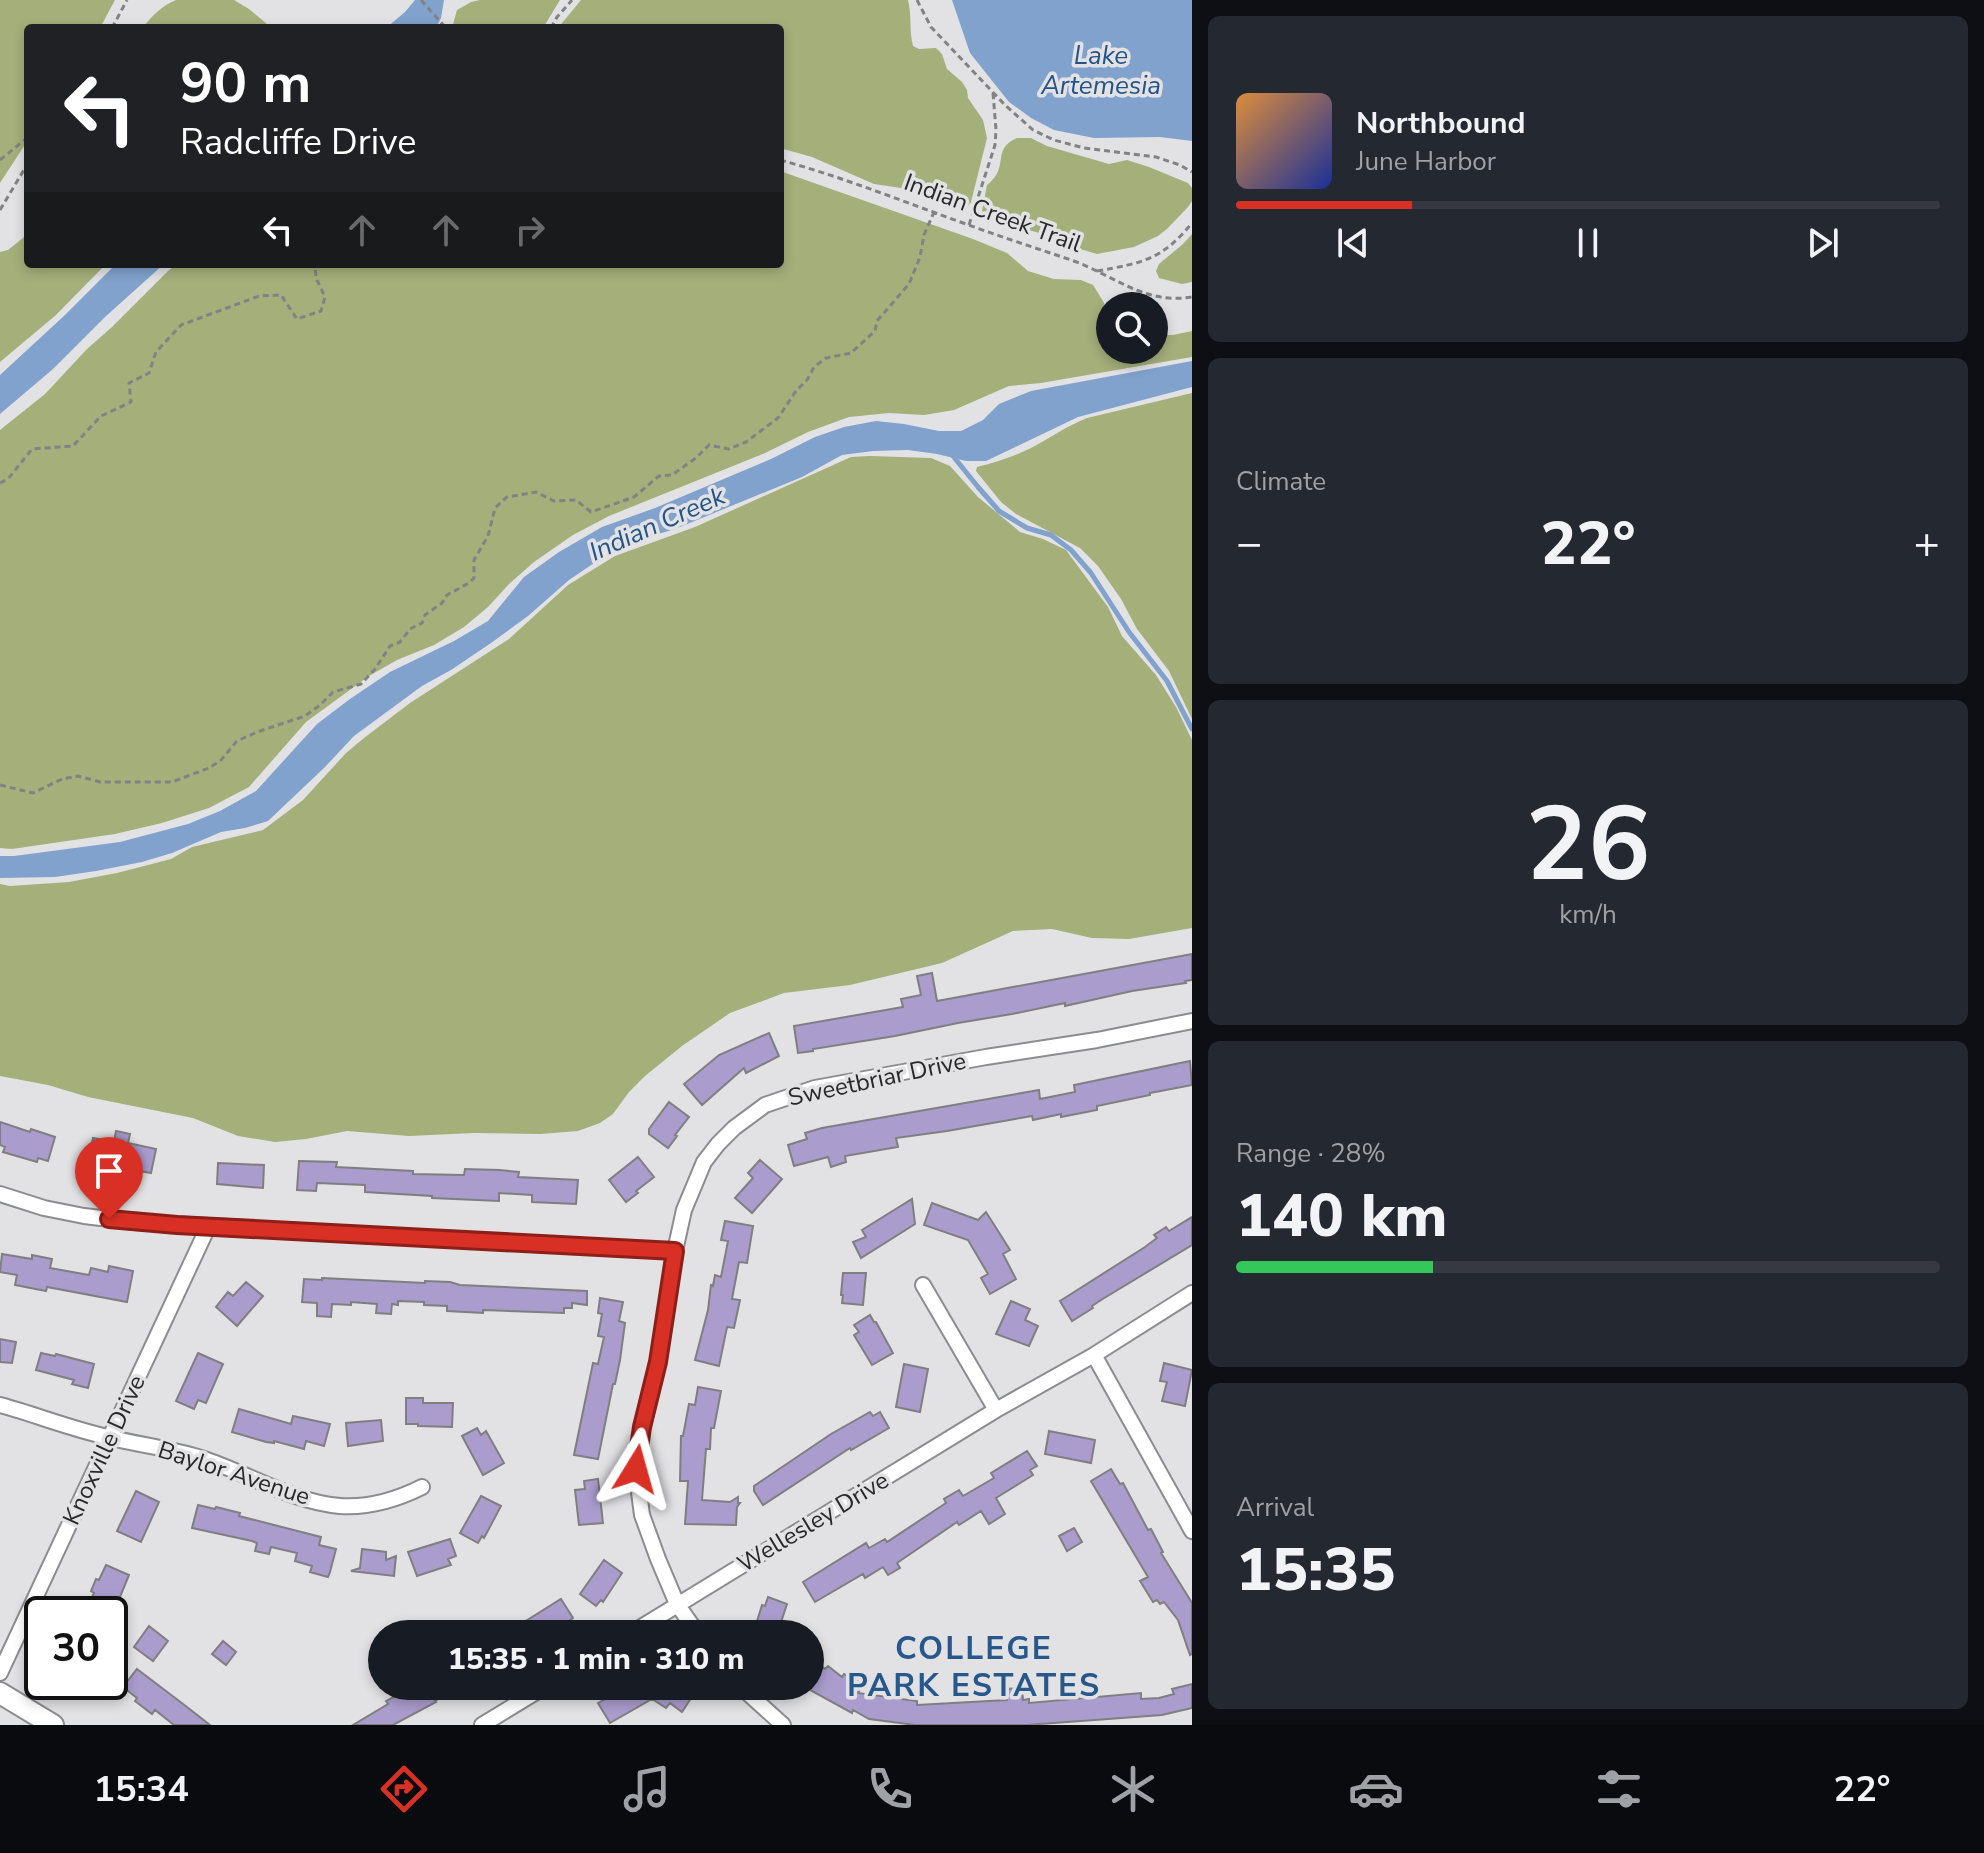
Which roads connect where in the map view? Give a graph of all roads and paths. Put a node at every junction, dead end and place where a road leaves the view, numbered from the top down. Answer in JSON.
{"nodes":[{"id":1,"x":127,"y":0,"type":"edge"},
{"id":2,"x":421,"y":0,"type":"edge"},
{"id":3,"x":572,"y":0,"type":"edge"},
{"id":4,"x":917,"y":0,"type":"edge"},
{"id":5,"x":114,"y":24,"type":"edge"},
{"id":6,"x":442,"y":24,"type":"edge"},
{"id":7,"x":553,"y":24,"type":"edge"},
{"id":8,"x":992,"y":91,"type":"junction"},
{"id":9,"x":24,"y":140,"type":"edge"},
{"id":10,"x":0,"y":160,"type":"edge"},
{"id":11,"x":784,"y":161,"type":"edge"},
{"id":12,"x":24,"y":170,"type":"edge"},
{"id":13,"x":1192,"y":171,"type":"edge"},
{"id":14,"x":0,"y":210,"type":"edge"},
{"id":15,"x":934,"y":212,"type":"junction"},
{"id":16,"x":1192,"y":223,"type":"edge"},
{"id":17,"x":969,"y":225,"type":"junction"},
{"id":18,"x":315,"y":268,"type":"edge"},
{"id":19,"x":1097,"y":271,"type":"junction"},
{"id":20,"x":1192,"y":297,"type":"edge"},
{"id":21,"x":0,"y":483,"type":"edge"},
{"id":22,"x":0,"y":785,"type":"edge"},
{"id":23,"x":1192,"y":1021,"type":"edge"},
{"id":24,"x":0,"y":1194,"type":"edge"},
{"id":25,"x":208,"y":1227,"type":"junction"},
{"id":26,"x":675,"y":1251,"type":"junction"},
{"id":27,"x":923,"y":1285,"type":"dead end"},
{"id":28,"x":1192,"y":1293,"type":"edge"},
{"id":29,"x":1094,"y":1355,"type":"junction"},
{"id":30,"x":0,"y":1405,"type":"edge"},
{"id":31,"x":996,"y":1410,"type":"junction"},
{"id":32,"x":110,"y":1438,"type":"junction"},
{"id":33,"x":422,"y":1487,"type":"dead end"},
{"id":34,"x":1192,"y":1531,"type":"edge"},
{"id":35,"x":677,"y":1604,"type":"junction"},
{"id":36,"x":652,"y":1620,"type":"edge"},
{"id":37,"x":688,"y":1620,"type":"edge"},
{"id":38,"x":0,"y":1673,"type":"edge"},
{"id":39,"x":0,"y":1693,"type":"edge"},
{"id":40,"x":528,"y":1700,"type":"edge"},
{"id":41,"x":755,"y":1700,"type":"edge"},
{"id":42,"x":500,"y":1721,"type":"edge"},
{"id":43,"x":53,"y":1725,"type":"edge"},
{"id":44,"x":482,"y":1725,"type":"edge"},
{"id":45,"x":783,"y":1725,"type":"edge"}],
"edges":[{"from":1,"to":5,"type":"path"},
{"from":2,"to":6,"type":"path"},
{"from":3,"to":7,"type":"path"},
{"from":4,"to":8,"type":"path"},
{"from":8,"to":13,"type":"path"},
{"from":8,"to":17,"type":"path"},
{"from":9,"to":10,"type":"path"},
{"from":11,"to":15,"type":"path","name":"Indian Creek Trail"},
{"from":12,"to":14,"type":"path"},
{"from":15,"to":17,"type":"path","name":"Indian Creek Trail"},
{"from":15,"to":22,"type":"path"},
{"from":16,"to":19,"type":"path"},
{"from":17,"to":19,"type":"path","name":"Indian Creek Trail"},
{"from":18,"to":21,"type":"path"},
{"from":19,"to":20,"type":"path","name":"Indian Creek Trail"},
{"from":23,"to":26,"type":"street","name":"Sweetbriar Drive"},
{"from":24,"to":25,"type":"street"},
{"from":25,"to":26,"type":"street"},
{"from":25,"to":32,"type":"street","name":"Knoxville Drive"},
{"from":26,"to":35,"type":"street","name":"Sweetbriar Drive"},
{"from":27,"to":31,"type":"street"},
{"from":28,"to":29,"type":"street","name":"Wellesley Drive"},
{"from":29,"to":31,"type":"street","name":"Wellesley Drive"},
{"from":29,"to":34,"type":"street"},
{"from":30,"to":32,"type":"street","name":"Baylor Avenue"},
{"from":31,"to":35,"type":"street","name":"Wellesley Drive"},
{"from":32,"to":33,"type":"street","name":"Baylor Avenue"},
{"from":32,"to":38,"type":"street","name":"Knoxville Drive"},
{"from":35,"to":36,"type":"street","name":"Wellesley Drive"},
{"from":35,"to":37,"type":"street","name":"Sweetbriar Drive"},
{"from":39,"to":43,"type":"street"},
{"from":40,"to":42,"type":"street"},
{"from":41,"to":45,"type":"street"},
{"from":42,"to":44,"type":"street"}]}
